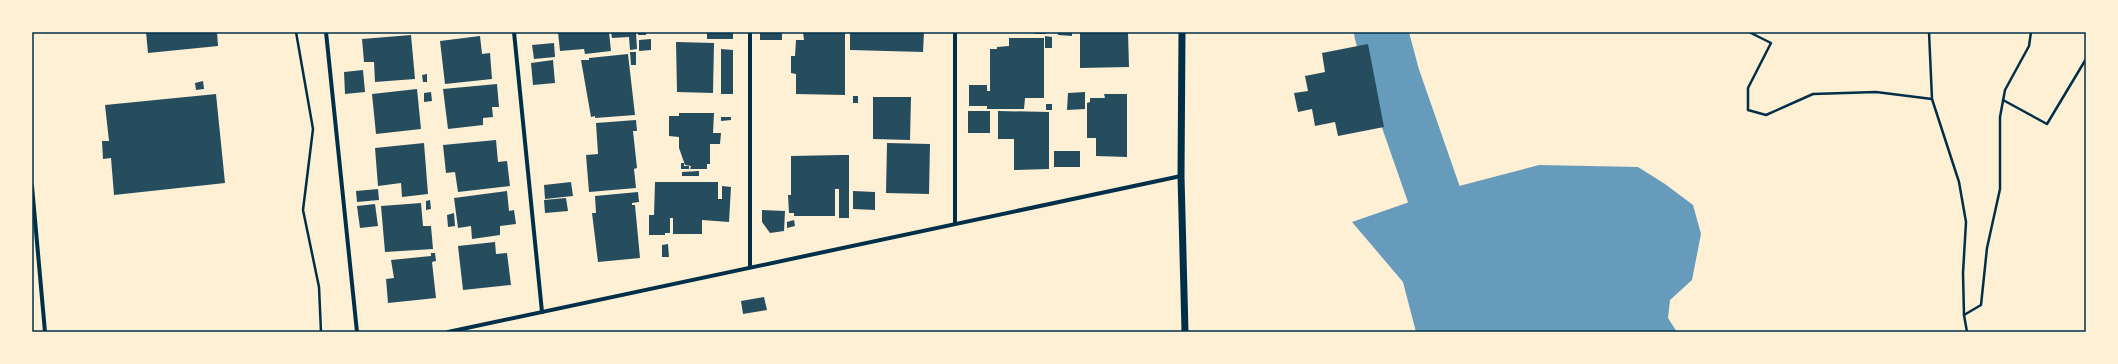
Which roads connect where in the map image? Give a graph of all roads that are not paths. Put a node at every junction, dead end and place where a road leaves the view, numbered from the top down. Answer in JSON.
{"nodes":[{"id":1,"x":326,"y":32,"type":"edge"},
{"id":2,"x":514,"y":32,"type":"edge"},
{"id":3,"x":750,"y":32,"type":"edge"},
{"id":4,"x":955,"y":32,"type":"edge"},
{"id":5,"x":1182,"y":32,"type":"edge"},
{"id":6,"x":1181,"y":176,"type":"junction"},
{"id":7,"x":32,"y":186,"type":"edge"},
{"id":8,"x":956,"y":223,"type":"junction"},
{"id":9,"x":750,"y":267,"type":"junction"},
{"id":10,"x":542,"y":312,"type":"junction"},
{"id":11,"x":45,"y":332,"type":"edge"},
{"id":12,"x":357,"y":332,"type":"edge"},
{"id":13,"x":448,"y":332,"type":"edge"},
{"id":14,"x":1185,"y":332,"type":"edge"}],
"edges":[{"from":1,"to":12,"type":"street"},
{"from":2,"to":10,"type":"street"},
{"from":3,"to":9,"type":"street"},
{"from":4,"to":8,"type":"street"},
{"from":5,"to":6,"type":"street"},
{"from":6,"to":8,"type":"street"},
{"from":6,"to":14,"type":"street"},
{"from":7,"to":11,"type":"street"},
{"from":8,"to":9,"type":"street"},
{"from":9,"to":10,"type":"street"},
{"from":10,"to":13,"type":"street"}]}
